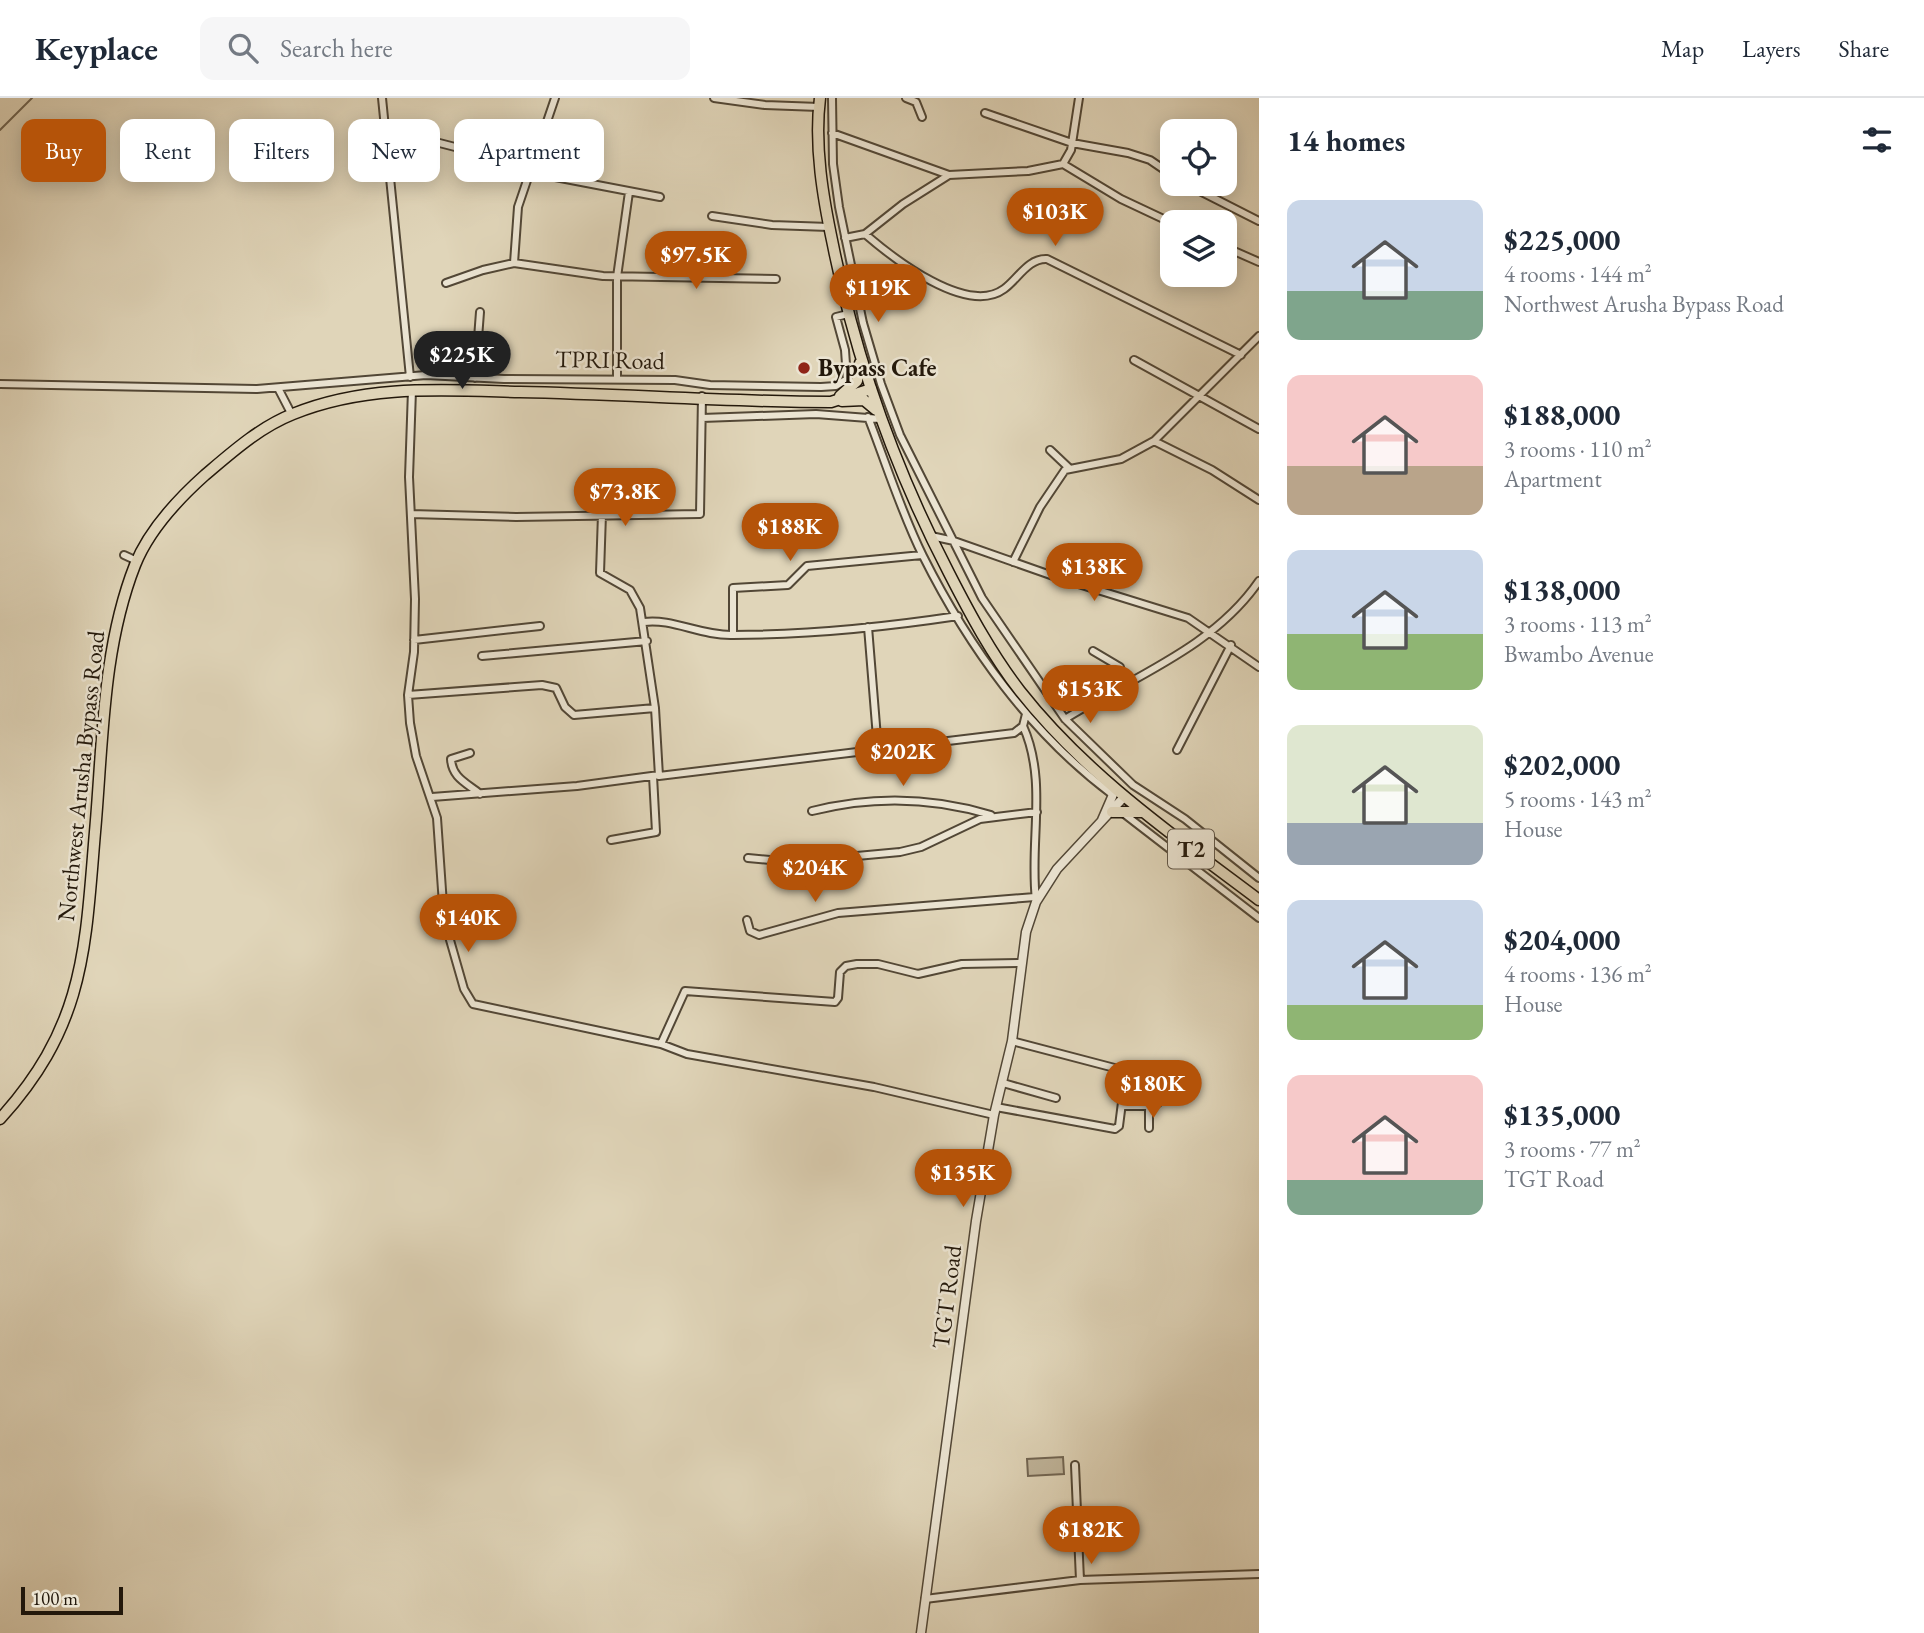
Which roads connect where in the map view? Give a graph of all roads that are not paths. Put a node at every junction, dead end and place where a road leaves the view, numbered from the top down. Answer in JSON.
{"nodes":[{"id":1,"x":382,"y":98,"type":"edge"},
{"id":2,"x":555,"y":98,"type":"edge"},
{"id":3,"x":714,"y":98,"type":"edge"},
{"id":4,"x":832,"y":98,"type":"edge"},
{"id":5,"x":906,"y":98,"type":"edge"},
{"id":6,"x":1079,"y":98,"type":"edge"},
{"id":7,"x":819,"y":102,"type":"edge"},
{"id":8,"x":985,"y":113,"type":"dead end"},
{"id":9,"x":922,"y":117,"type":"dead end"},
{"id":10,"x":384,"y":119,"type":"edge"},
{"id":11,"x":547,"y":119,"type":"edge"},
{"id":12,"x":832,"y":133,"type":"junction"},
{"id":13,"x":1073,"y":143,"type":"junction"},
{"id":14,"x":1063,"y":164,"type":"junction"},
{"id":15,"x":1160,"y":167,"type":"edge"},
{"id":16,"x":949,"y":175,"type":"junction"},
{"id":17,"x":390,"y":182,"type":"edge"},
{"id":18,"x":525,"y":182,"type":"edge"},
{"id":19,"x":578,"y":182,"type":"edge"},
{"id":20,"x":629,"y":192,"type":"junction"},
{"id":21,"x":1209,"y":196,"type":"edge"},
{"id":22,"x":660,"y":197,"type":"dead end"},
{"id":23,"x":712,"y":216,"type":"dead end"},
{"id":24,"x":1160,"y":217,"type":"edge"},
{"id":25,"x":1259,"y":222,"type":"edge"},
{"id":26,"x":829,"y":227,"type":"junction"},
{"id":27,"x":865,"y":234,"type":"junction"},
{"id":28,"x":845,"y":238,"type":"junction"},
{"id":29,"x":1237,"y":252,"type":"edge"},
{"id":30,"x":1259,"y":262,"type":"edge"},
{"id":31,"x":514,"y":263,"type":"junction"},
{"id":32,"x":617,"y":277,"type":"junction"},
{"id":33,"x":776,"y":279,"type":"dead end"},
{"id":34,"x":446,"y":283,"type":"dead end"},
{"id":35,"x":480,"y":312,"type":"dead end"},
{"id":36,"x":848,"y":314,"type":"junction"},
{"id":37,"x":1259,"y":336,"type":"edge"},
{"id":38,"x":1241,"y":355,"type":"junction"},
{"id":39,"x":860,"y":359,"type":"junction"},
{"id":40,"x":1134,"y":360,"type":"dead end"},
{"id":41,"x":410,"y":377,"type":"junction"},
{"id":42,"x":475,"y":378,"type":"junction"},
{"id":43,"x":617,"y":378,"type":"junction"},
{"id":44,"x":0,"y":384,"type":"edge"},
{"id":45,"x":870,"y":386,"type":"junction"},
{"id":46,"x":278,"y":388,"type":"junction"},
{"id":47,"x":412,"y":390,"type":"junction"},
{"id":48,"x":702,"y":397,"type":"junction"},
{"id":49,"x":1198,"y":398,"type":"junction"},
{"id":50,"x":841,"y":399,"type":"junction"},
{"id":51,"x":292,"y":415,"type":"junction"},
{"id":52,"x":868,"y":417,"type":"junction"},
{"id":53,"x":702,"y":418,"type":"junction"},
{"id":54,"x":880,"y":418,"type":"junction"},
{"id":55,"x":1259,"y":429,"type":"edge"},
{"id":56,"x":1154,"y":441,"type":"junction"},
{"id":57,"x":1050,"y":450,"type":"dead end"},
{"id":58,"x":1069,"y":468,"type":"junction"},
{"id":59,"x":1259,"y":500,"type":"edge"},
{"id":60,"x":602,"y":513,"type":"junction"},
{"id":61,"x":411,"y":514,"type":"junction"},
{"id":62,"x":930,"y":536,"type":"junction"},
{"id":63,"x":954,"y":541,"type":"junction"},
{"id":64,"x":124,"y":555,"type":"dead end"},
{"id":65,"x":922,"y":555,"type":"junction"},
{"id":66,"x":137,"y":561,"type":"junction"},
{"id":67,"x":1013,"y":562,"type":"junction"},
{"id":68,"x":1259,"y":581,"type":"edge"},
{"id":69,"x":958,"y":616,"type":"junction"},
{"id":70,"x":644,"y":622,"type":"junction"},
{"id":71,"x":540,"y":626,"type":"dead end"},
{"id":72,"x":868,"y":627,"type":"junction"},
{"id":73,"x":1213,"y":632,"type":"junction"},
{"id":74,"x":733,"y":635,"type":"junction"},
{"id":75,"x":414,"y":640,"type":"junction"},
{"id":76,"x":647,"y":641,"type":"junction"},
{"id":77,"x":1231,"y":645,"type":"junction"},
{"id":78,"x":1093,"y":651,"type":"dead end"},
{"id":79,"x":482,"y":656,"type":"dead end"},
{"id":80,"x":1259,"y":667,"type":"edge"},
{"id":81,"x":1123,"y":684,"type":"junction"},
{"id":82,"x":408,"y":695,"type":"junction"},
{"id":83,"x":654,"y":708,"type":"junction"},
{"id":84,"x":1026,"y":715,"type":"junction"},
{"id":85,"x":1065,"y":719,"type":"junction"},
{"id":86,"x":1023,"y":726,"type":"junction"},
{"id":87,"x":878,"y":750,"type":"junction"},
{"id":88,"x":1177,"y":750,"type":"dead end"},
{"id":89,"x":470,"y":753,"type":"dead end"},
{"id":90,"x":656,"y":776,"type":"junction"},
{"id":91,"x":1114,"y":792,"type":"junction"},
{"id":92,"x":480,"y":794,"type":"junction"},
{"id":93,"x":432,"y":797,"type":"junction"},
{"id":94,"x":1124,"y":797,"type":"junction"},
{"id":95,"x":812,"y":811,"type":"dead end"},
{"id":96,"x":1037,"y":812,"type":"junction"},
{"id":97,"x":1117,"y":812,"type":"junction"},
{"id":98,"x":1142,"y":812,"type":"junction"},
{"id":99,"x":993,"y":815,"type":"junction"},
{"id":100,"x":1100,"y":825,"type":"junction"},
{"id":101,"x":611,"y":840,"type":"dead end"},
{"id":102,"x":748,"y":858,"type":"dead end"},
{"id":103,"x":1259,"y":878,"type":"edge"},
{"id":104,"x":1035,"y":899,"type":"junction"},
{"id":105,"x":1259,"y":900,"type":"edge"},
{"id":106,"x":1259,"y":918,"type":"edge"},
{"id":107,"x":747,"y":920,"type":"dead end"},
{"id":108,"x":1019,"y":963,"type":"junction"},
{"id":109,"x":1012,"y":1041,"type":"junction"},
{"id":110,"x":661,"y":1044,"type":"junction"},
{"id":111,"x":1003,"y":1083,"type":"junction"},
{"id":112,"x":1056,"y":1098,"type":"dead end"},
{"id":113,"x":1164,"y":1098,"type":"dead end"},
{"id":114,"x":1123,"y":1106,"type":"junction"},
{"id":115,"x":1149,"y":1107,"type":"junction"},
{"id":116,"x":995,"y":1111,"type":"junction"},
{"id":117,"x":0,"y":1119,"type":"edge"},
{"id":118,"x":1149,"y":1128,"type":"dead end"},
{"id":119,"x":1075,"y":1465,"type":"dead end"},
{"id":120,"x":1259,"y":1574,"type":"edge"},
{"id":121,"x":1080,"y":1580,"type":"junction"},
{"id":122,"x":925,"y":1599,"type":"junction"},
{"id":123,"x":921,"y":1633,"type":"edge"}],
"edges":[{"from":1,"to":10,"type":"street"},
{"from":2,"to":11,"type":"street"},
{"from":3,"to":7,"type":"street"},
{"from":4,"to":12,"type":"street"},
{"from":5,"to":9,"type":"street"},
{"from":6,"to":13,"type":"street"},
{"from":7,"to":26,"type":"main road","number":"T2"},
{"from":8,"to":13,"type":"street"},
{"from":12,"to":16,"type":"street"},
{"from":12,"to":28,"type":"street"},
{"from":13,"to":14,"type":"street"},
{"from":13,"to":15,"type":"street"},
{"from":14,"to":16,"type":"street"},
{"from":14,"to":24,"type":"street"},
{"from":16,"to":27,"type":"street"},
{"from":17,"to":41,"type":"street"},
{"from":18,"to":31,"type":"street"},
{"from":19,"to":20,"type":"street"},
{"from":20,"to":22,"type":"street"},
{"from":20,"to":32,"type":"street"},
{"from":21,"to":25,"type":"street"},
{"from":23,"to":26,"type":"street"},
{"from":26,"to":36,"type":"main road","number":"T2"},
{"from":27,"to":28,"type":"street"},
{"from":27,"to":38,"type":"street"},
{"from":28,"to":63,"type":"street"},
{"from":29,"to":30,"type":"street"},
{"from":31,"to":32,"type":"street"},
{"from":31,"to":34,"type":"street"},
{"from":32,"to":33,"type":"street"},
{"from":32,"to":43,"type":"street"},
{"from":35,"to":42,"type":"street"},
{"from":36,"to":39,"type":"main road","number":"T2"},
{"from":36,"to":43,"type":"street","name":"TPRI Road"},
{"from":37,"to":38,"type":"street"},
{"from":38,"to":49,"type":"street"},
{"from":39,"to":45,"type":"main road","number":"T2"},
{"from":39,"to":50,"type":"main road"},
{"from":40,"to":49,"type":"street"},
{"from":41,"to":42,"type":"street","name":"TPRI Road"},
{"from":41,"to":46,"type":"street","name":"TPRI Road"},
{"from":42,"to":43,"type":"street","name":"TPRI Road"},
{"from":44,"to":46,"type":"street","name":"TPRI Road"},
{"from":45,"to":50,"type":"main road"},
{"from":45,"to":54,"type":"main road","number":"T2"},
{"from":46,"to":51,"type":"street"},
{"from":47,"to":48,"type":"main road","name":"Northwest Arusha Bypass Road"},
{"from":47,"to":51,"type":"main road","name":"Northwest Arusha Bypass Road"},
{"from":47,"to":61,"type":"street"},
{"from":48,"to":50,"type":"main road","name":"Northwest Arusha Bypass Road"},
{"from":48,"to":53,"type":"street"},
{"from":49,"to":55,"type":"street"},
{"from":49,"to":56,"type":"street"},
{"from":50,"to":54,"type":"main road"},
{"from":51,"to":66,"type":"main road","name":"Northwest Arusha Bypass Road"},
{"from":52,"to":53,"type":"street"},
{"from":52,"to":54,"type":"street"},
{"from":52,"to":65,"type":"street"},
{"from":53,"to":60,"type":"street"},
{"from":54,"to":62,"type":"main road","number":"T2"},
{"from":56,"to":58,"type":"street"},
{"from":56,"to":59,"type":"street"},
{"from":57,"to":58,"type":"street"},
{"from":58,"to":67,"type":"street"},
{"from":60,"to":61,"type":"street"},
{"from":60,"to":70,"type":"street"},
{"from":61,"to":75,"type":"street"},
{"from":62,"to":63,"type":"street"},
{"from":62,"to":91,"type":"main road","number":"T2"},
{"from":63,"to":67,"type":"street"},
{"from":63,"to":85,"type":"street"},
{"from":64,"to":66,"type":"street"},
{"from":65,"to":69,"type":"street"},
{"from":65,"to":74,"type":"street"},
{"from":66,"to":117,"type":"main road","name":"Northwest Arusha Bypass Road"},
{"from":67,"to":73,"type":"street"},
{"from":68,"to":73,"type":"street"},
{"from":69,"to":72,"type":"street"},
{"from":69,"to":84,"type":"street"},
{"from":70,"to":74,"type":"street"},
{"from":70,"to":76,"type":"street"},
{"from":71,"to":75,"type":"street"},
{"from":72,"to":74,"type":"street"},
{"from":72,"to":87,"type":"street"},
{"from":73,"to":77,"type":"street"},
{"from":73,"to":81,"type":"street"},
{"from":75,"to":82,"type":"street"},
{"from":76,"to":79,"type":"street"},
{"from":76,"to":83,"type":"street"},
{"from":77,"to":80,"type":"street"},
{"from":77,"to":88,"type":"street"},
{"from":78,"to":81,"type":"street"},
{"from":81,"to":85,"type":"street"},
{"from":82,"to":83,"type":"street"},
{"from":82,"to":93,"type":"street"},
{"from":83,"to":90,"type":"street"},
{"from":84,"to":86,"type":"street"},
{"from":84,"to":91,"type":"street"},
{"from":85,"to":103,"type":"street"},
{"from":86,"to":87,"type":"street"},
{"from":86,"to":96,"type":"street"},
{"from":87,"to":90,"type":"street"},
{"from":89,"to":92,"type":"street"},
{"from":90,"to":92,"type":"street"},
{"from":90,"to":101,"type":"street"},
{"from":91,"to":94,"type":"main road","number":"T2"},
{"from":91,"to":100,"type":"street"},
{"from":92,"to":93,"type":"street"},
{"from":93,"to":110,"type":"street"},
{"from":94,"to":97,"type":"street","name":"TGT Road"},
{"from":94,"to":98,"type":"main road","number":"T2"},
{"from":95,"to":99,"type":"street"},
{"from":96,"to":99,"type":"street"},
{"from":96,"to":104,"type":"street"},
{"from":97,"to":98,"type":"main road"},
{"from":97,"to":100,"type":"street","name":"TGT Road"},
{"from":97,"to":106,"type":"street"},
{"from":98,"to":105,"type":"main road","number":"T2"},
{"from":99,"to":102,"type":"street"},
{"from":100,"to":104,"type":"street","name":"TGT Road"},
{"from":104,"to":107,"type":"street"},
{"from":104,"to":108,"type":"street","name":"TGT Road"},
{"from":108,"to":109,"type":"street","name":"TGT Road"},
{"from":108,"to":110,"type":"street"},
{"from":109,"to":111,"type":"street","name":"TGT Road"},
{"from":109,"to":114,"type":"street"},
{"from":110,"to":116,"type":"street"},
{"from":111,"to":112,"type":"street"},
{"from":111,"to":116,"type":"street","name":"TGT Road"},
{"from":113,"to":115,"type":"street"},
{"from":114,"to":115,"type":"street"},
{"from":114,"to":116,"type":"street"},
{"from":115,"to":118,"type":"street"},
{"from":116,"to":122,"type":"street","name":"TGT Road"},
{"from":119,"to":121,"type":"street"},
{"from":120,"to":121,"type":"street"},
{"from":121,"to":122,"type":"street"},
{"from":122,"to":123,"type":"street","name":"TGT Road"}]}
